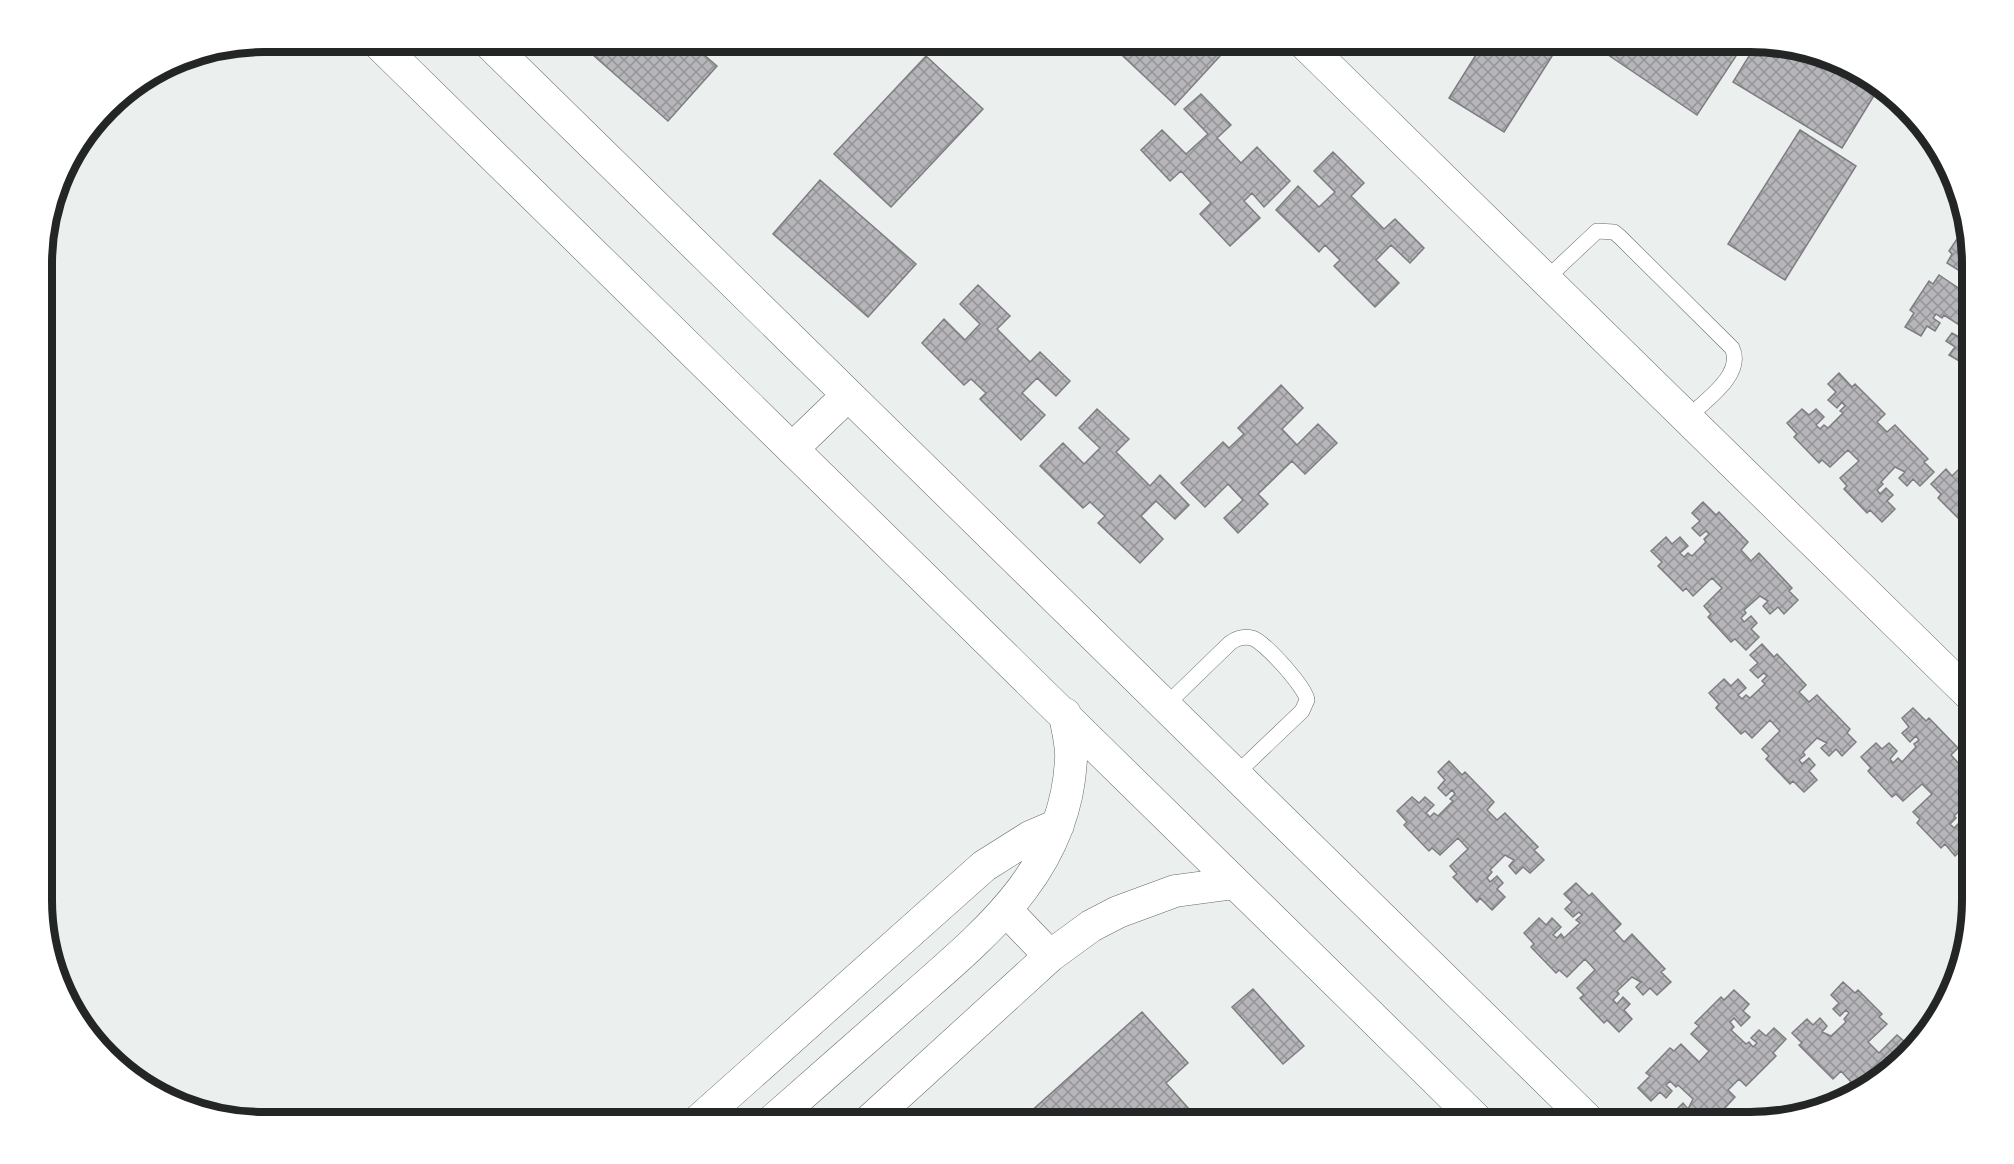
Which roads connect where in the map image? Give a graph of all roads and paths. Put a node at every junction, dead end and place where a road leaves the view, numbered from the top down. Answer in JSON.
{"nodes":[{"id":1,"x":1314,"y":52,"type":"edge"},
{"id":2,"x":388,"y":53,"type":"edge"},
{"id":3,"x":499,"y":53,"type":"edge"},
{"id":4,"x":1545,"y":280,"type":"junction"},
{"id":5,"x":848,"y":395,"type":"junction"},
{"id":6,"x":1686,"y":419,"type":"junction"},
{"id":7,"x":792,"y":449,"type":"junction"},
{"id":8,"x":1962,"y":687,"type":"edge"},
{"id":9,"x":1165,"y":706,"type":"junction"},
{"id":10,"x":1065,"y":714,"type":"junction"},
{"id":11,"x":1236,"y":774,"type":"junction"},
{"id":12,"x":1058,"y":825,"type":"junction"},
{"id":13,"x":1235,"y":883,"type":"junction"},
{"id":14,"x":1007,"y":911,"type":"junction"},
{"id":15,"x":1050,"y":956,"type":"junction"},
{"id":16,"x":1468,"y":1111,"type":"edge"},
{"id":17,"x":1579,"y":1111,"type":"edge"},
{"id":18,"x":709,"y":1112,"type":"edge"},
{"id":19,"x":783,"y":1112,"type":"edge"},
{"id":20,"x":879,"y":1112,"type":"edge"}],
"edges":[{"from":1,"to":4,"type":"street"},
{"from":2,"to":7,"type":"street"},
{"from":3,"to":5,"type":"street"},
{"from":4,"to":6,"type":"street"},
{"from":4,"to":6,"type":"lane"},
{"from":5,"to":7,"type":"street"},
{"from":5,"to":9,"type":"street"},
{"from":6,"to":8,"type":"street"},
{"from":7,"to":10,"type":"street"},
{"from":9,"to":11,"type":"street"},
{"from":9,"to":11,"type":"lane"},
{"from":10,"to":12,"type":"street"},
{"from":10,"to":13,"type":"street"},
{"from":11,"to":17,"type":"street"},
{"from":12,"to":14,"type":"street"},
{"from":12,"to":18,"type":"street"},
{"from":13,"to":15,"type":"street"},
{"from":13,"to":16,"type":"street"},
{"from":14,"to":15,"type":"street"},
{"from":14,"to":19,"type":"street"},
{"from":15,"to":20,"type":"street"}]}
